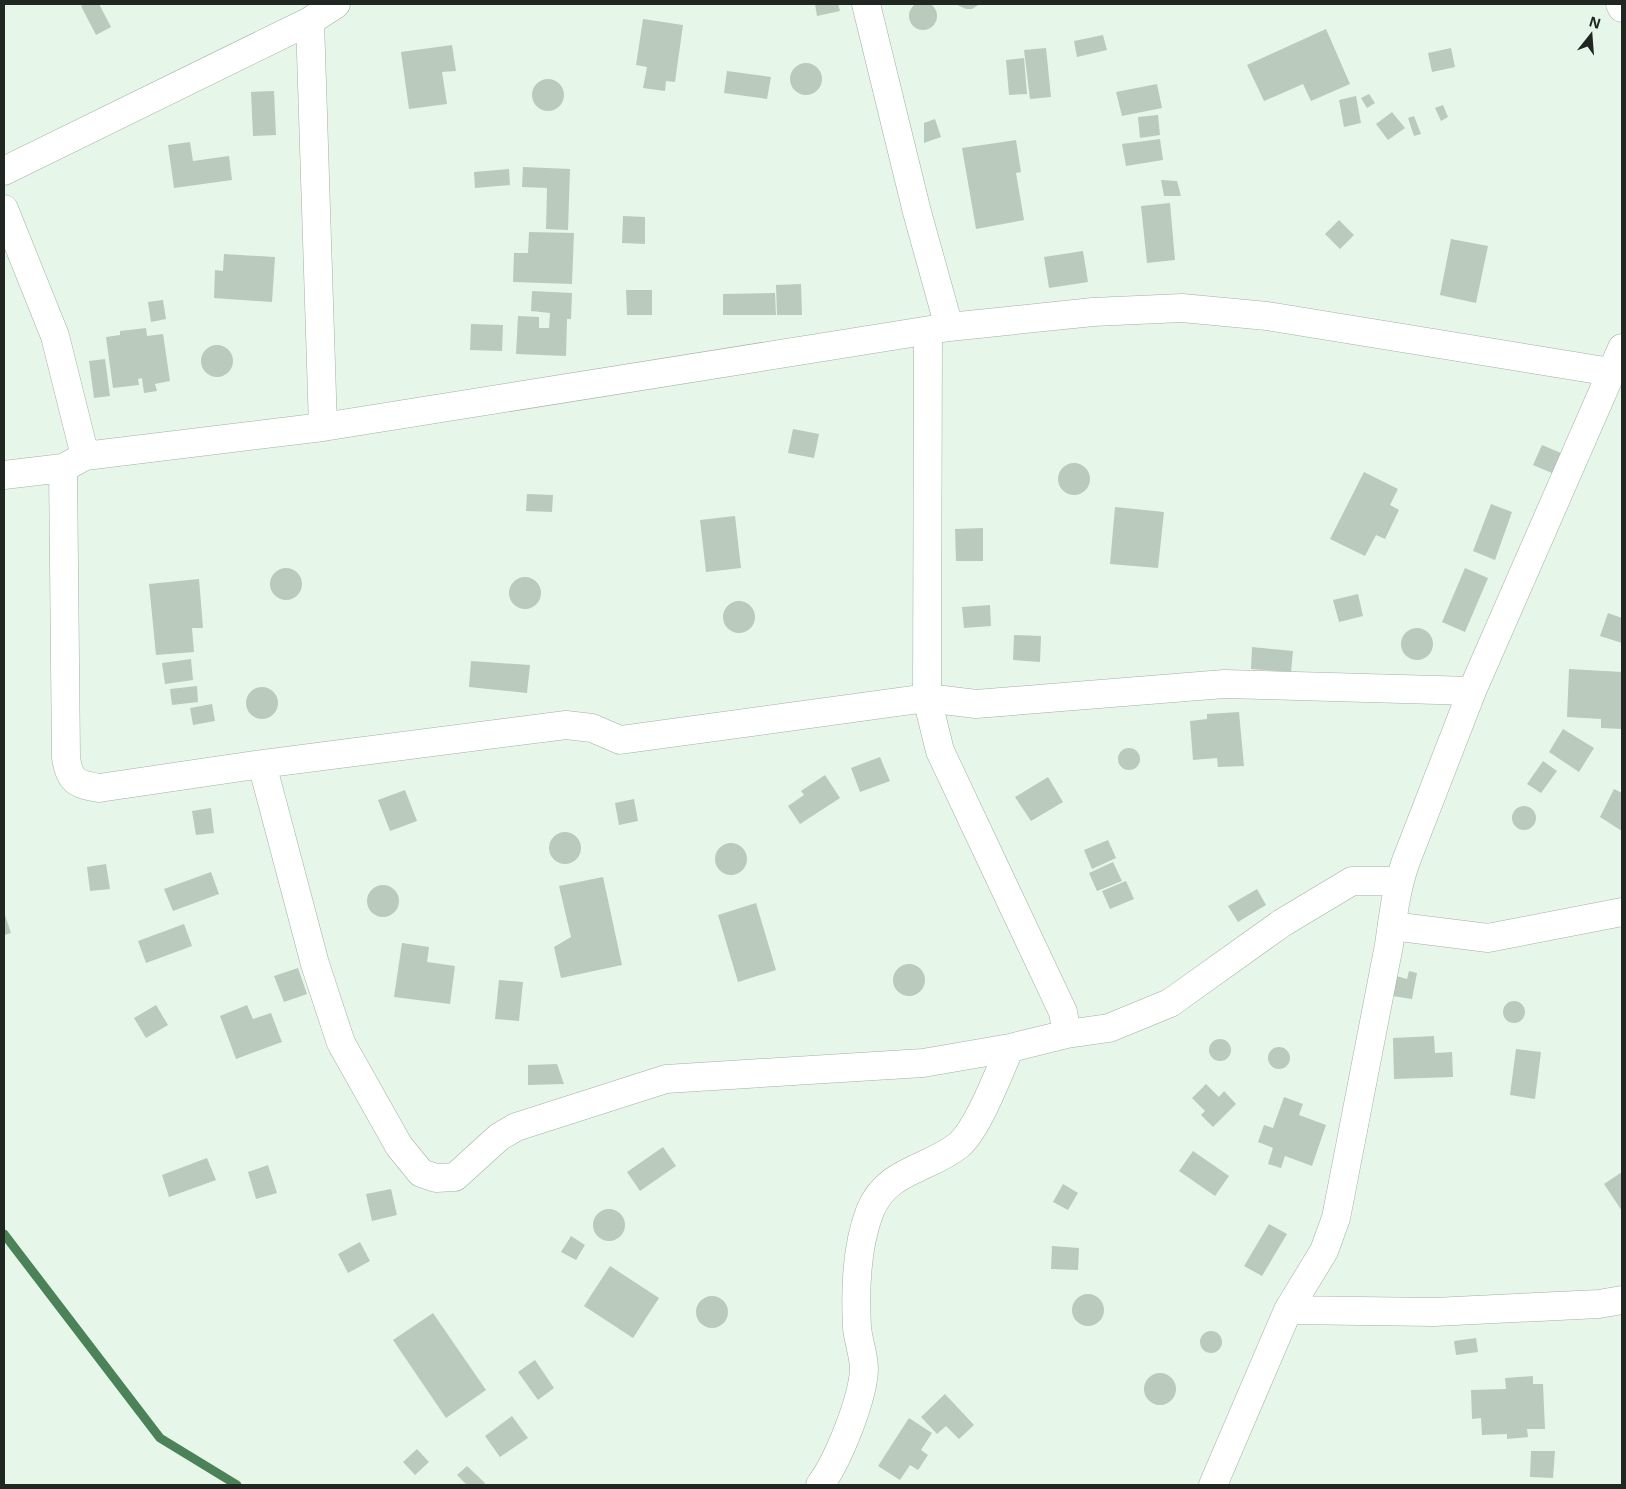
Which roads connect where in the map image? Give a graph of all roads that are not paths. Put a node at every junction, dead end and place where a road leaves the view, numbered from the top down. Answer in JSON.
{"nodes":[{"id":1,"x":336,"y":4,"type":"edge"},
{"id":2,"x":866,"y":4,"type":"edge"},
{"id":3,"x":1620,"y":4,"type":"edge"},
{"id":4,"x":1622,"y":8,"type":"edge"},
{"id":5,"x":310,"y":21,"type":"junction"},
{"id":6,"x":4,"y":171,"type":"edge"},
{"id":7,"x":4,"y":209,"type":"edge"},
{"id":8,"x":939,"y":329,"type":"junction"},
{"id":9,"x":1617,"y":360,"type":"edge"},
{"id":10,"x":323,"y":427,"type":"junction"},
{"id":11,"x":74,"y":462,"type":"junction"},
{"id":12,"x":4,"y":475,"type":"edge"},
{"id":13,"x":1472,"y":691,"type":"junction"},
{"id":14,"x":927,"y":698,"type":"junction"},
{"id":15,"x":262,"y":764,"type":"junction"},
{"id":16,"x":1398,"y":881,"type":"junction"},
{"id":17,"x":1622,"y":912,"type":"edge"},
{"id":18,"x":1392,"y":926,"type":"junction"},
{"id":19,"x":1066,"y":1034,"type":"junction"},
{"id":20,"x":1010,"y":1048,"type":"junction"},
{"id":21,"x":1622,"y":1300,"type":"edge"},
{"id":22,"x":1288,"y":1310,"type":"junction"},
{"id":23,"x":820,"y":1485,"type":"edge"},
{"id":24,"x":1213,"y":1485,"type":"edge"}],
"edges":[{"from":1,"to":5,"type":"street"},
{"from":2,"to":8,"type":"street"},
{"from":3,"to":4,"type":"street"},
{"from":5,"to":6,"type":"street"},
{"from":5,"to":10,"type":"street"},
{"from":7,"to":11,"type":"street"},
{"from":8,"to":9,"type":"street"},
{"from":8,"to":10,"type":"street"},
{"from":8,"to":14,"type":"street"},
{"from":9,"to":13,"type":"street"},
{"from":10,"to":11,"type":"street"},
{"from":11,"to":12,"type":"street"},
{"from":11,"to":15,"type":"street"},
{"from":13,"to":14,"type":"street"},
{"from":13,"to":16,"type":"street"},
{"from":14,"to":15,"type":"street"},
{"from":14,"to":19,"type":"street"},
{"from":15,"to":20,"type":"street"},
{"from":16,"to":18,"type":"street"},
{"from":16,"to":19,"type":"street"},
{"from":17,"to":18,"type":"street"},
{"from":18,"to":22,"type":"street"},
{"from":19,"to":20,"type":"street"},
{"from":20,"to":23,"type":"street"},
{"from":21,"to":22,"type":"street"},
{"from":22,"to":24,"type":"street"}]}
